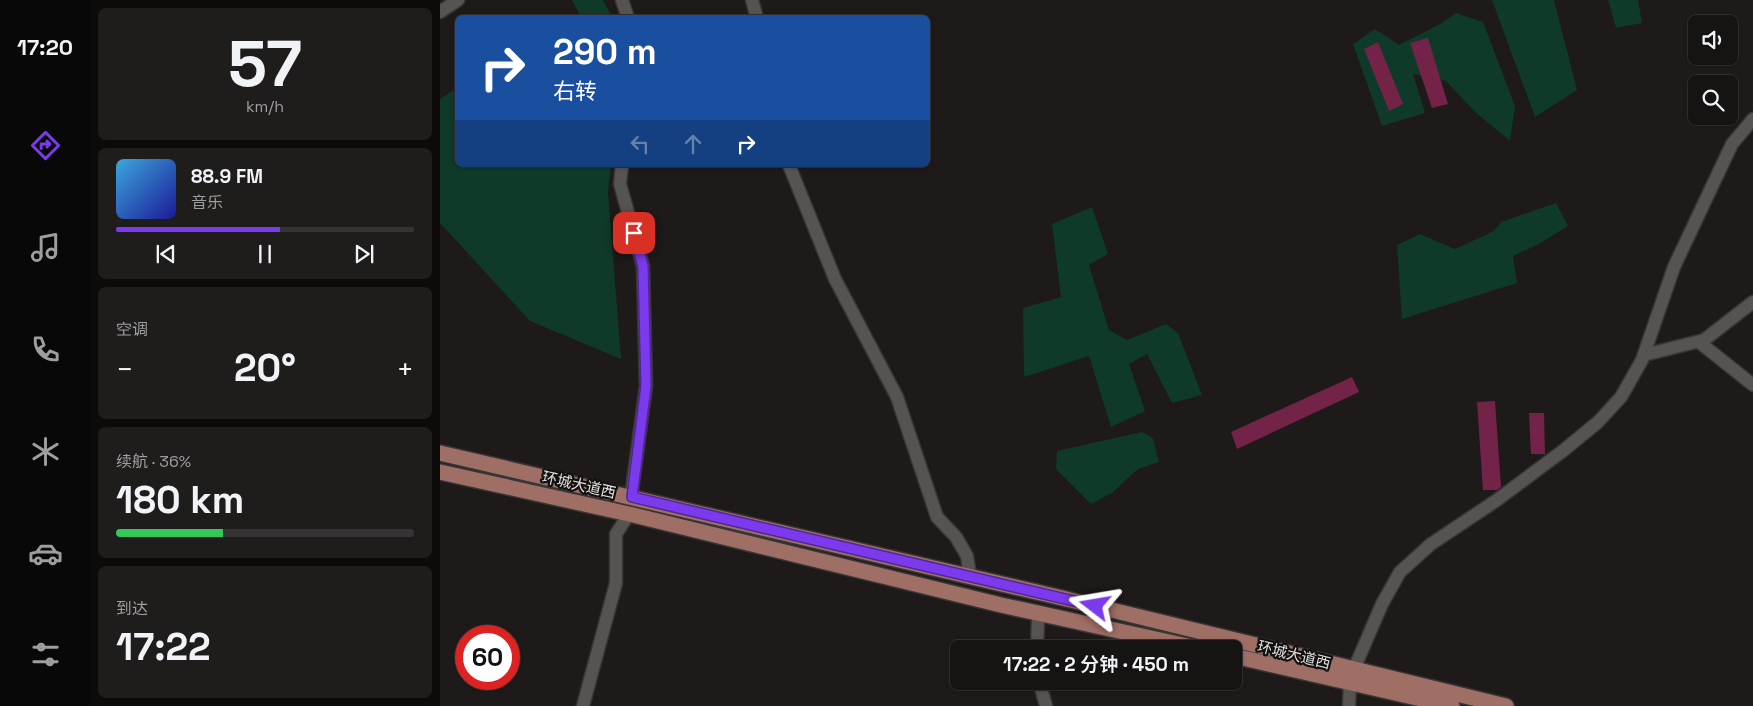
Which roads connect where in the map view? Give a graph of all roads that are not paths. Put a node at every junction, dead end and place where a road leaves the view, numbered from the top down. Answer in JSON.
{"nodes":[{"id":1,"x":458,"y":0,"type":"edge"},
{"id":2,"x":622,"y":0,"type":"edge"},
{"id":3,"x":752,"y":0,"type":"edge"},
{"id":4,"x":440,"y":12,"type":"edge"},
{"id":5,"x":627,"y":15,"type":"edge"},
{"id":6,"x":756,"y":15,"type":"edge"},
{"id":7,"x":1753,"y":119,"type":"edge"},
{"id":8,"x":622,"y":167,"type":"edge"},
{"id":9,"x":790,"y":167,"type":"edge"},
{"id":10,"x":1753,"y":302,"type":"edge"},
{"id":11,"x":1699,"y":342,"type":"junction"},
{"id":12,"x":1644,"y":355,"type":"junction"},
{"id":13,"x":1753,"y":385,"type":"edge"},
{"id":14,"x":440,"y":453,"type":"edge"},
{"id":15,"x":440,"y":472,"type":"edge"},
{"id":16,"x":632,"y":497,"type":"junction"},
{"id":17,"x":629,"y":514,"type":"junction"},
{"id":18,"x":970,"y":576,"type":"junction"},
{"id":19,"x":1036,"y":612,"type":"junction"},
{"id":20,"x":1037,"y":640,"type":"edge"},
{"id":21,"x":1161,"y":640,"type":"edge"},
{"id":22,"x":1242,"y":657,"type":"edge"},
{"id":23,"x":1352,"y":676,"type":"junction"},
{"id":24,"x":1042,"y":690,"type":"edge"},
{"id":25,"x":583,"y":706,"type":"edge"},
{"id":26,"x":1046,"y":706,"type":"edge"},
{"id":27,"x":1349,"y":706,"type":"edge"},
{"id":28,"x":1452,"y":706,"type":"edge"},
{"id":29,"x":1506,"y":706,"type":"edge"}],
"edges":[{"from":1,"to":4,"type":"street"},
{"from":2,"to":5,"type":"street"},
{"from":3,"to":6,"type":"street"},
{"from":7,"to":12,"type":"street"},
{"from":8,"to":16,"type":"street"},
{"from":9,"to":18,"type":"street"},
{"from":10,"to":11,"type":"street"},
{"from":11,"to":12,"type":"street"},
{"from":11,"to":13,"type":"street"},
{"from":12,"to":23,"type":"street"},
{"from":14,"to":16,"type":"main road","name":"环城大道西"},
{"from":15,"to":17,"type":"main road","name":"环城大道西"},
{"from":16,"to":18,"type":"main road","name":"环城大道西"},
{"from":17,"to":19,"type":"main road","name":"环城大道西"},
{"from":17,"to":25,"type":"street"},
{"from":18,"to":23,"type":"main road","name":"环城大道西"},
{"from":19,"to":20,"type":"street"},
{"from":19,"to":21,"type":"main road","name":"环城大道西"},
{"from":22,"to":23,"type":"main road","name":"环城大道西"},
{"from":23,"to":27,"type":"street"},
{"from":23,"to":28,"type":"main road","name":"环城大道西"},
{"from":23,"to":29,"type":"main road","name":"环城大道西"},
{"from":24,"to":26,"type":"street"}]}
